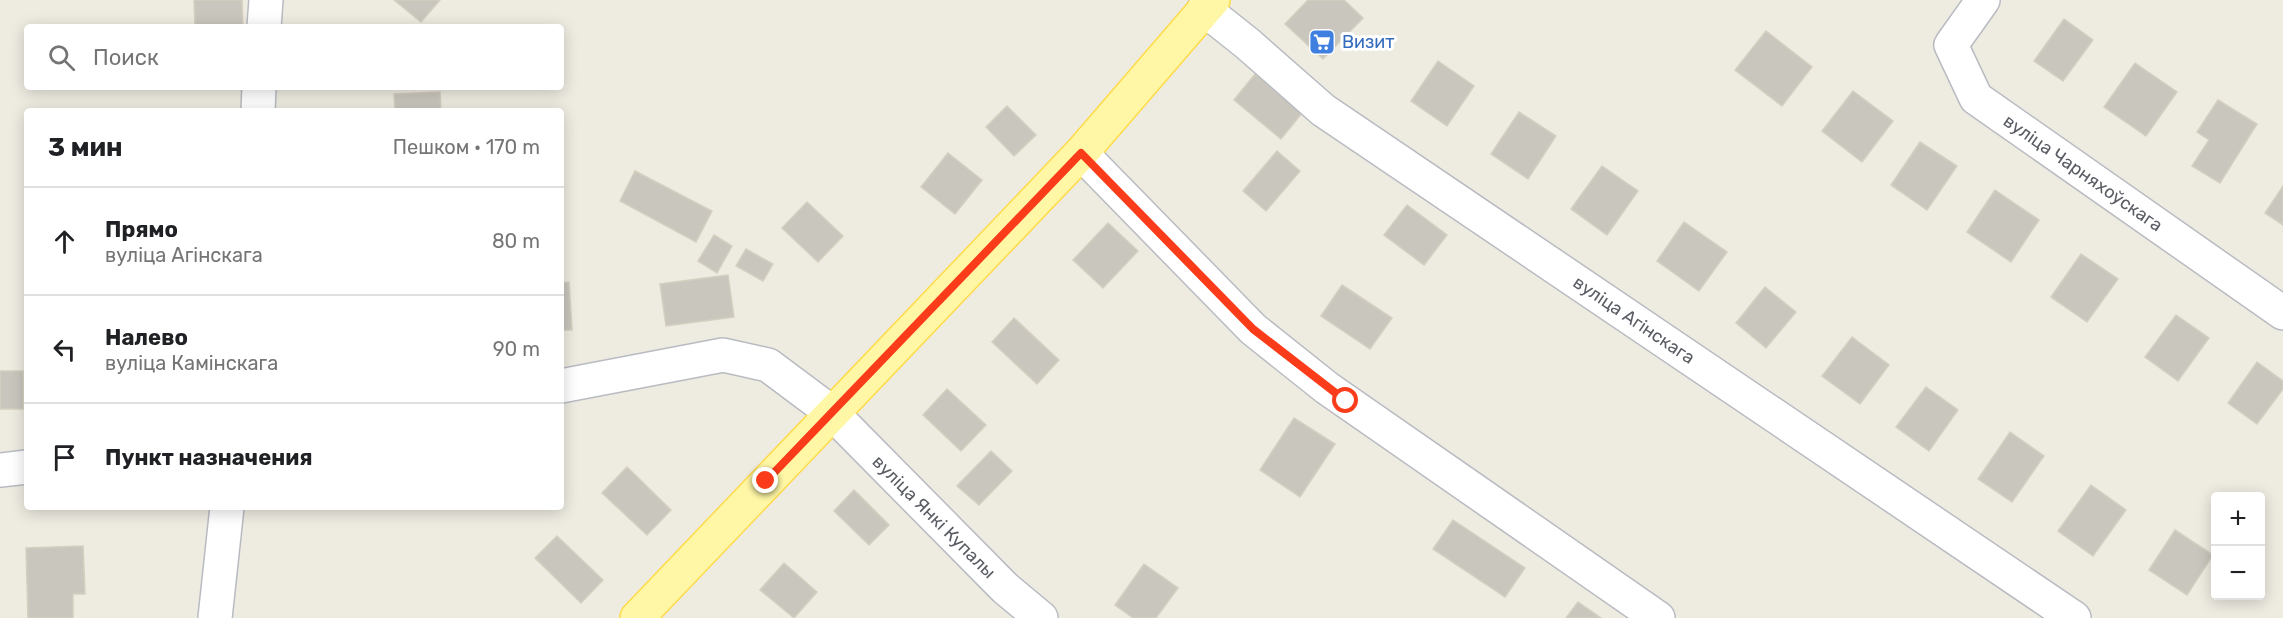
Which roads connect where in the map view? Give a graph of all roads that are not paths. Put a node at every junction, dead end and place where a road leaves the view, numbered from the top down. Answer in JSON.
{"nodes":[{"id":1,"x":266,"y":0,"type":"edge"},
{"id":2,"x":1983,"y":0,"type":"edge"},
{"id":3,"x":1208,"y":5,"type":"edge"},
{"id":4,"x":264,"y":24,"type":"edge"},
{"id":5,"x":259,"y":90,"type":"edge"},
{"id":6,"x":258,"y":108,"type":"edge"},
{"id":7,"x":1081,"y":153,"type":"junction"},
{"id":8,"x":2283,"y":314,"type":"edge"},
{"id":9,"x":564,"y":385,"type":"edge"},
{"id":10,"x":831,"y":412,"type":"junction"},
{"id":11,"x":24,"y":467,"type":"edge"},
{"id":12,"x":0,"y":470,"type":"edge"},
{"id":13,"x":226,"y":510,"type":"edge"},
{"id":14,"x":215,"y":618,"type":"edge"},
{"id":15,"x":638,"y":618,"type":"edge"},
{"id":16,"x":1041,"y":618,"type":"edge"},
{"id":17,"x":1658,"y":618,"type":"edge"},
{"id":18,"x":2074,"y":618,"type":"edge"}],
"edges":[{"from":1,"to":4,"type":"street"},
{"from":2,"to":8,"type":"street","name":"вуліца Чарняхоўскага"},
{"from":3,"to":7,"type":"main road"},
{"from":3,"to":18,"type":"street","name":"вуліца Агінскага"},
{"from":5,"to":6,"type":"street"},
{"from":7,"to":10,"type":"main road"},
{"from":7,"to":17,"type":"street"},
{"from":9,"to":10,"type":"street","name":"вуліца Янкі Купалы"},
{"from":10,"to":15,"type":"main road"},
{"from":10,"to":16,"type":"street","name":"вуліца Янкі Купалы"},
{"from":11,"to":12,"type":"street"},
{"from":13,"to":14,"type":"street"}]}
